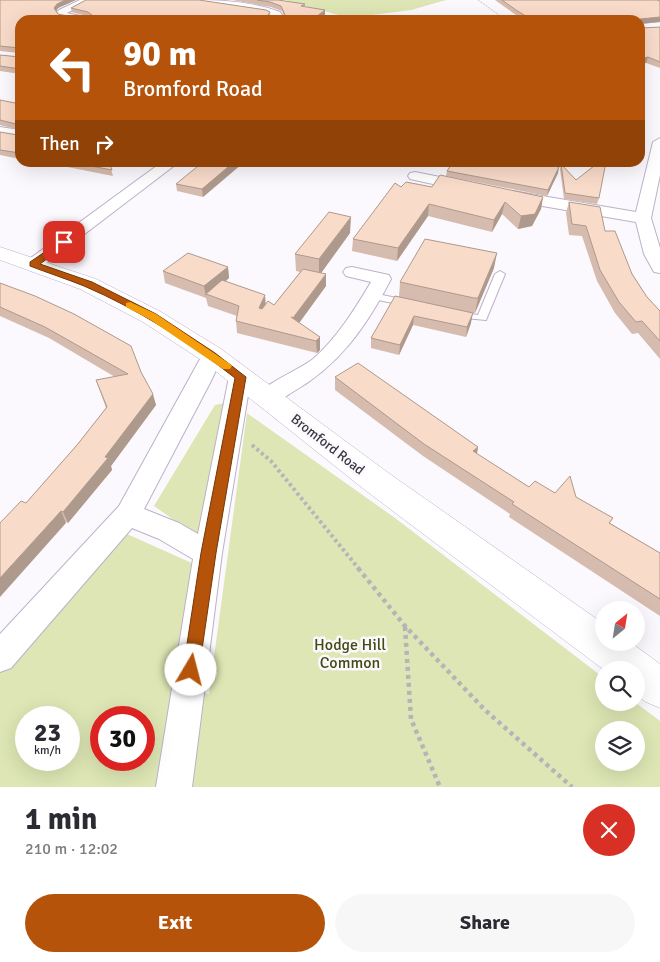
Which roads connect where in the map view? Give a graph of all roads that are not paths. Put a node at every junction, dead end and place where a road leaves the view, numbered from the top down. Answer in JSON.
{"nodes":[{"id":1,"x":87,"y":0,"type":"edge"},
{"id":2,"x":200,"y":0,"type":"edge"},
{"id":3,"x":63,"y":15,"type":"edge"},
{"id":4,"x":277,"y":15,"type":"edge"},
{"id":5,"x":0,"y":130,"type":"edge"},
{"id":6,"x":15,"y":133,"type":"edge"},
{"id":7,"x":660,"y":142,"type":"edge"},
{"id":8,"x":165,"y":167,"type":"edge"},
{"id":9,"x":415,"y":176,"type":"dead end"},
{"id":10,"x":482,"y":190,"type":"edge"},
{"id":11,"x":501,"y":194,"type":"edge"},
{"id":12,"x":643,"y":218,"type":"junction"},
{"id":13,"x":0,"y":253,"type":"edge"},
{"id":14,"x":34,"y":264,"type":"junction"},
{"id":15,"x":660,"y":268,"type":"edge"},
{"id":16,"x":352,"y":272,"type":"dead end"},
{"id":17,"x":500,"y":274,"type":"dead end"},
{"id":18,"x":372,"y":296,"type":"junction"},
{"id":19,"x":417,"y":306,"type":"edge"},
{"id":20,"x":444,"y":312,"type":"edge"},
{"id":21,"x":212,"y":355,"type":"junction"},
{"id":22,"x":240,"y":377,"type":"junction"},
{"id":23,"x":267,"y":397,"type":"junction"},
{"id":24,"x":128,"y":514,"type":"junction"},
{"id":25,"x":208,"y":553,"type":"junction"},
{"id":26,"x":0,"y":657,"type":"edge"},
{"id":27,"x":624,"y":661,"type":"edge"},
{"id":28,"x":645,"y":677,"type":"edge"},
{"id":29,"x":660,"y":688,"type":"edge"},
{"id":30,"x":174,"y":787,"type":"edge"}],
"edges":[{"from":1,"to":3,"type":"street"},
{"from":2,"to":4,"type":"street"},
{"from":5,"to":6,"type":"street"},
{"from":7,"to":12,"type":"street"},
{"from":8,"to":14,"type":"street"},
{"from":9,"to":10,"type":"street"},
{"from":11,"to":12,"type":"street"},
{"from":12,"to":15,"type":"street"},
{"from":13,"to":14,"type":"street","name":"Bromford Road"},
{"from":14,"to":21,"type":"street","name":"Bromford Road"},
{"from":16,"to":18,"type":"street"},
{"from":17,"to":20,"type":"lane"},
{"from":18,"to":19,"type":"lane"},
{"from":18,"to":23,"type":"street"},
{"from":21,"to":22,"type":"street","name":"Bromford Road"},
{"from":21,"to":24,"type":"street"},
{"from":22,"to":23,"type":"street","name":"Bromford Road"},
{"from":22,"to":25,"type":"street"},
{"from":23,"to":27,"type":"street","name":"Bromford Road"},
{"from":24,"to":25,"type":"street"},
{"from":24,"to":26,"type":"street"},
{"from":25,"to":30,"type":"street"},
{"from":28,"to":29,"type":"street","name":"Bromford Road"}]}
